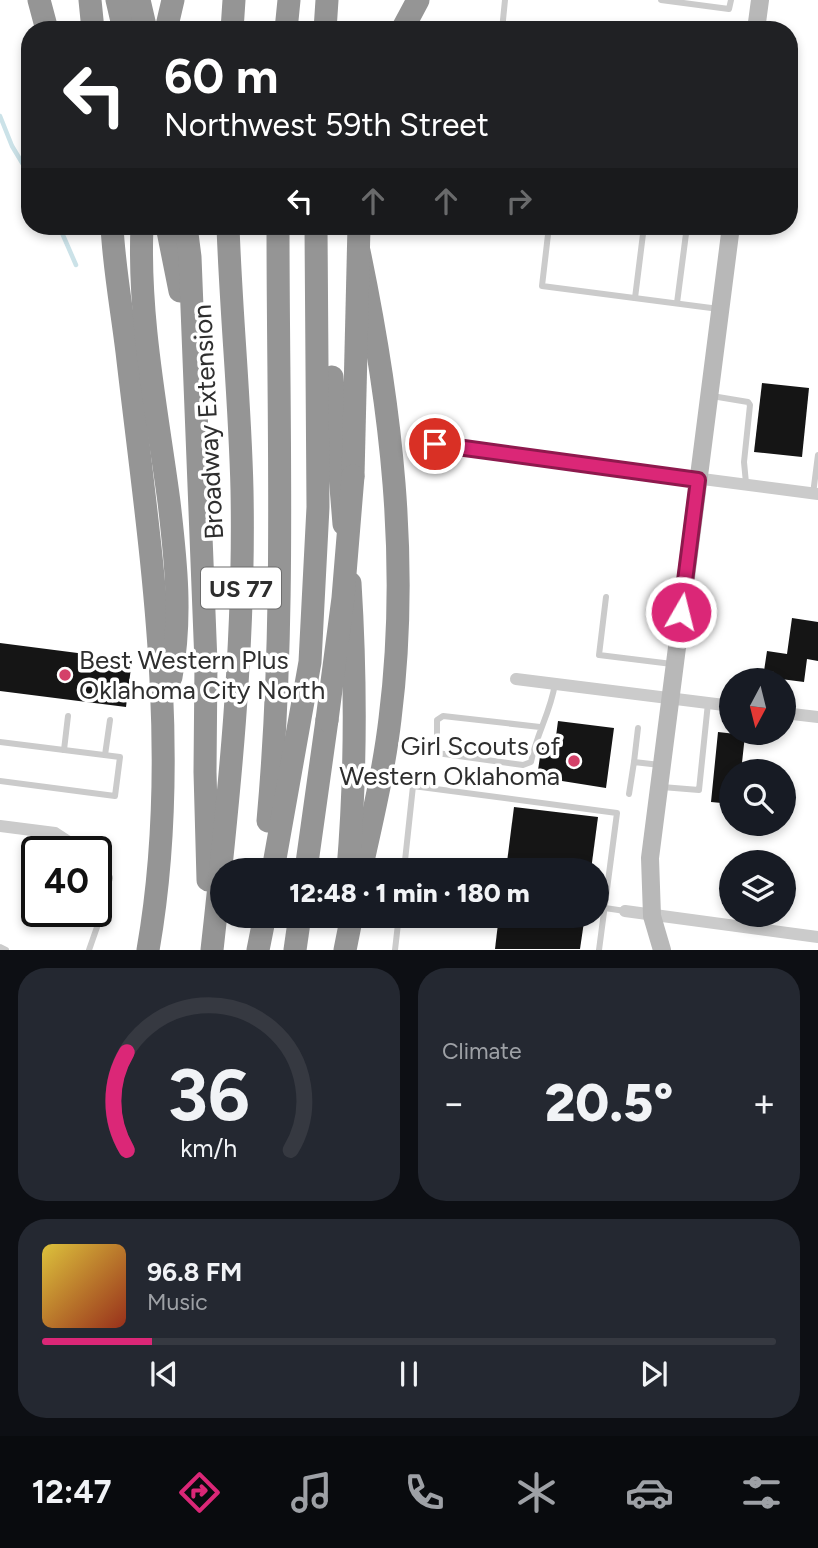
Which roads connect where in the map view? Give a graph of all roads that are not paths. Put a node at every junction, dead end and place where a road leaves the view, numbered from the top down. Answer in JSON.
{"nodes":[{"id":1,"x":39,"y":0,"type":"edge"},
{"id":2,"x":90,"y":0,"type":"edge"},
{"id":3,"x":117,"y":0,"type":"edge"},
{"id":4,"x":139,"y":0,"type":"edge"},
{"id":5,"x":173,"y":0,"type":"edge"},
{"id":6,"x":234,"y":0,"type":"edge"},
{"id":7,"x":289,"y":0,"type":"edge"},
{"id":8,"x":327,"y":0,"type":"edge"},
{"id":9,"x":418,"y":0,"type":"edge"},
{"id":10,"x":505,"y":0,"type":"edge"},
{"id":11,"x":662,"y":0,"type":"edge"},
{"id":12,"x":731,"y":0,"type":"edge"},
{"id":13,"x":760,"y":0,"type":"edge"},
{"id":14,"x":45,"y":21,"type":"edge"},
{"id":15,"x":92,"y":21,"type":"edge"},
{"id":16,"x":122,"y":21,"type":"edge"},
{"id":17,"x":144,"y":21,"type":"edge"},
{"id":18,"x":168,"y":21,"type":"edge"},
{"id":19,"x":233,"y":21,"type":"edge"},
{"id":20,"x":287,"y":21,"type":"edge"},
{"id":21,"x":326,"y":21,"type":"edge"},
{"id":22,"x":407,"y":21,"type":"edge"},
{"id":23,"x":503,"y":21,"type":"edge"},
{"id":24,"x":757,"y":21,"type":"edge"},
{"id":25,"x":110,"y":235,"type":"edge"},
{"id":26,"x":142,"y":235,"type":"edge"},
{"id":27,"x":169,"y":235,"type":"edge"},
{"id":28,"x":187,"y":235,"type":"edge"},
{"id":29,"x":228,"y":235,"type":"edge"},
{"id":30,"x":278,"y":235,"type":"edge"},
{"id":31,"x":316,"y":235,"type":"edge"},
{"id":32,"x":316,"y":235,"type":"edge"},
{"id":33,"x":359,"y":235,"type":"edge"},
{"id":34,"x":548,"y":235,"type":"edge"},
{"id":35,"x":643,"y":235,"type":"edge"},
{"id":36,"x":686,"y":235,"type":"edge"},
{"id":37,"x":730,"y":235,"type":"edge"},
{"id":38,"x":359,"y":251,"type":"junction"},
{"id":39,"x":635,"y":298,"type":"junction"},
{"id":40,"x":677,"y":303,"type":"junction"},
{"id":41,"x":720,"y":309,"type":"junction"},
{"id":42,"x":193,"y":352,"type":"junction"},
{"id":43,"x":709,"y":396,"type":"junction"},
{"id":44,"x":435,"y":444,"type":"dead end"},
{"id":45,"x":818,"y":455,"type":"edge"},
{"id":46,"x":698,"y":480,"type":"junction"},
{"id":47,"x":746,"y":485,"type":"junction"},
{"id":48,"x":816,"y":494,"type":"edge"},
{"id":49,"x":606,"y":597,"type":"dead end"},
{"id":50,"x":674,"y":664,"type":"junction"},
{"id":51,"x":516,"y":679,"type":"dead end"},
{"id":52,"x":555,"y":684,"type":"junction"},
{"id":53,"x":670,"y":699,"type":"junction"},
{"id":54,"x":708,"y":703,"type":"junction"},
{"id":55,"x":719,"y":704,"type":"edge"},
{"id":56,"x":164,"y":712,"type":"junction"},
{"id":57,"x":796,"y":714,"type":"edge"},
{"id":58,"x":68,"y":716,"type":"dead end"},
{"id":59,"x":818,"y":717,"type":"edge"},
{"id":60,"x":110,"y":720,"type":"dead end"},
{"id":61,"x":540,"y":727,"type":"junction"},
{"id":62,"x":638,"y":728,"type":"dead end"},
{"id":63,"x":0,"y":743,"type":"edge"},
{"id":64,"x":64,"y":750,"type":"junction"},
{"id":65,"x":106,"y":755,"type":"junction"},
{"id":66,"x":634,"y":762,"type":"junction"},
{"id":67,"x":662,"y":766,"type":"junction"},
{"id":68,"x":0,"y":781,"type":"edge"},
{"id":69,"x":659,"y":787,"type":"junction"},
{"id":70,"x":629,"y":794,"type":"dead end"},
{"id":71,"x":0,"y":826,"type":"edge"},
{"id":72,"x":60,"y":836,"type":"edge"},
{"id":73,"x":263,"y":858,"type":"edge"},
{"id":74,"x":275,"y":858,"type":"edge"},
{"id":75,"x":308,"y":858,"type":"edge"},
{"id":76,"x":349,"y":858,"type":"edge"},
{"id":77,"x":363,"y":858,"type":"edge"},
{"id":78,"x":405,"y":858,"type":"edge"},
{"id":79,"x":609,"y":876,"type":"edge"},
{"id":80,"x":609,"y":909,"type":"edge"},
{"id":81,"x":625,"y":911,"type":"joint"},
{"id":82,"x":652,"y":916,"type":"junction"},
{"id":83,"x":97,"y":927,"type":"edge"},
{"id":84,"x":257,"y":928,"type":"edge"},
{"id":85,"x":262,"y":928,"type":"edge"},
{"id":86,"x":298,"y":928,"type":"edge"},
{"id":87,"x":345,"y":928,"type":"edge"},
{"id":88,"x":349,"y":928,"type":"edge"},
{"id":89,"x":398,"y":928,"type":"edge"},
{"id":90,"x":602,"y":928,"type":"edge"},
{"id":91,"x":818,"y":937,"type":"edge"},
{"id":92,"x":0,"y":947,"type":"edge"},
{"id":93,"x":6,"y":950,"type":"edge"},
{"id":94,"x":89,"y":950,"type":"edge"},
{"id":95,"x":148,"y":950,"type":"edge"},
{"id":96,"x":211,"y":950,"type":"edge"},
{"id":97,"x":256,"y":950,"type":"edge"},
{"id":98,"x":295,"y":950,"type":"edge"},
{"id":99,"x":344,"y":950,"type":"edge"},
{"id":100,"x":395,"y":950,"type":"edge"},
{"id":101,"x":599,"y":950,"type":"edge"},
{"id":102,"x":662,"y":950,"type":"edge"}],
"edges":[{"from":1,"to":14,"type":"highway"},
{"from":2,"to":15,"type":"highway"},
{"from":3,"to":16,"type":"highway"},
{"from":4,"to":17,"type":"highway"},
{"from":5,"to":18,"type":"highway"},
{"from":6,"to":19,"type":"highway"},
{"from":7,"to":20,"type":"highway"},
{"from":8,"to":21,"type":"highway"},
{"from":9,"to":22,"type":"highway"},
{"from":10,"to":23,"type":"lane"},
{"from":11,"to":12,"type":"lane"},
{"from":13,"to":24,"type":"street"},
{"from":25,"to":56,"type":"highway"},
{"from":26,"to":56,"type":"highway"},
{"from":27,"to":42,"type":"highway"},
{"from":28,"to":42,"type":"highway"},
{"from":29,"to":96,"type":"highway","name":"Broadway Extension","number":"US 77"},
{"from":30,"to":73,"type":"highway","number":"US 77"},
{"from":31,"to":74,"type":"highway"},
{"from":32,"to":76,"type":"highway"},
{"from":33,"to":38,"type":"highway"},
{"from":34,"to":39,"type":"lane"},
{"from":35,"to":39,"type":"lane"},
{"from":36,"to":40,"type":"lane"},
{"from":37,"to":41,"type":"street"},
{"from":38,"to":75,"type":"highway","bridge":true},
{"from":38,"to":77,"type":"highway"},
{"from":39,"to":40,"type":"lane"},
{"from":40,"to":41,"type":"lane"},
{"from":41,"to":43,"type":"street"},
{"from":42,"to":96,"type":"highway"},
{"from":43,"to":46,"type":"street"},
{"from":43,"to":47,"type":"lane"},
{"from":44,"to":46,"type":"street"},
{"from":45,"to":48,"type":"lane"},
{"from":46,"to":47,"type":"street"},
{"from":46,"to":50,"type":"street"},
{"from":47,"to":48,"type":"street"},
{"from":49,"to":50,"type":"lane"},
{"from":50,"to":53,"type":"street"},
{"from":51,"to":52,"type":"street"},
{"from":52,"to":53,"type":"street"},
{"from":52,"to":61,"type":"lane"},
{"from":53,"to":54,"type":"street"},
{"from":53,"to":67,"type":"street"},
{"from":54,"to":55,"type":"street"},
{"from":54,"to":69,"type":"lane"},
{"from":56,"to":95,"type":"highway"},
{"from":57,"to":59,"type":"street"},
{"from":58,"to":64,"type":"lane"},
{"from":60,"to":65,"type":"lane"},
{"from":61,"to":61,"type":"lane"},
{"from":62,"to":66,"type":"lane"},
{"from":63,"to":64,"type":"lane"},
{"from":64,"to":65,"type":"lane"},
{"from":65,"to":68,"type":"lane"},
{"from":66,"to":67,"type":"lane"},
{"from":66,"to":70,"type":"lane"},
{"from":67,"to":69,"type":"street"},
{"from":69,"to":82,"type":"street"},
{"from":71,"to":72,"type":"street"},
{"from":78,"to":79,"type":"lane"},
{"from":80,"to":81,"type":"lane"},
{"from":81,"to":82,"type":"street"},
{"from":82,"to":91,"type":"street"},
{"from":82,"to":102,"type":"street"},
{"from":83,"to":94,"type":"lane"},
{"from":84,"to":97,"type":"highway"},
{"from":85,"to":97,"type":"highway"},
{"from":86,"to":98,"type":"highway"},
{"from":87,"to":99,"type":"highway"},
{"from":88,"to":99,"type":"highway"},
{"from":89,"to":100,"type":"lane"},
{"from":90,"to":101,"type":"lane"},
{"from":92,"to":93,"type":"lane"}]}
